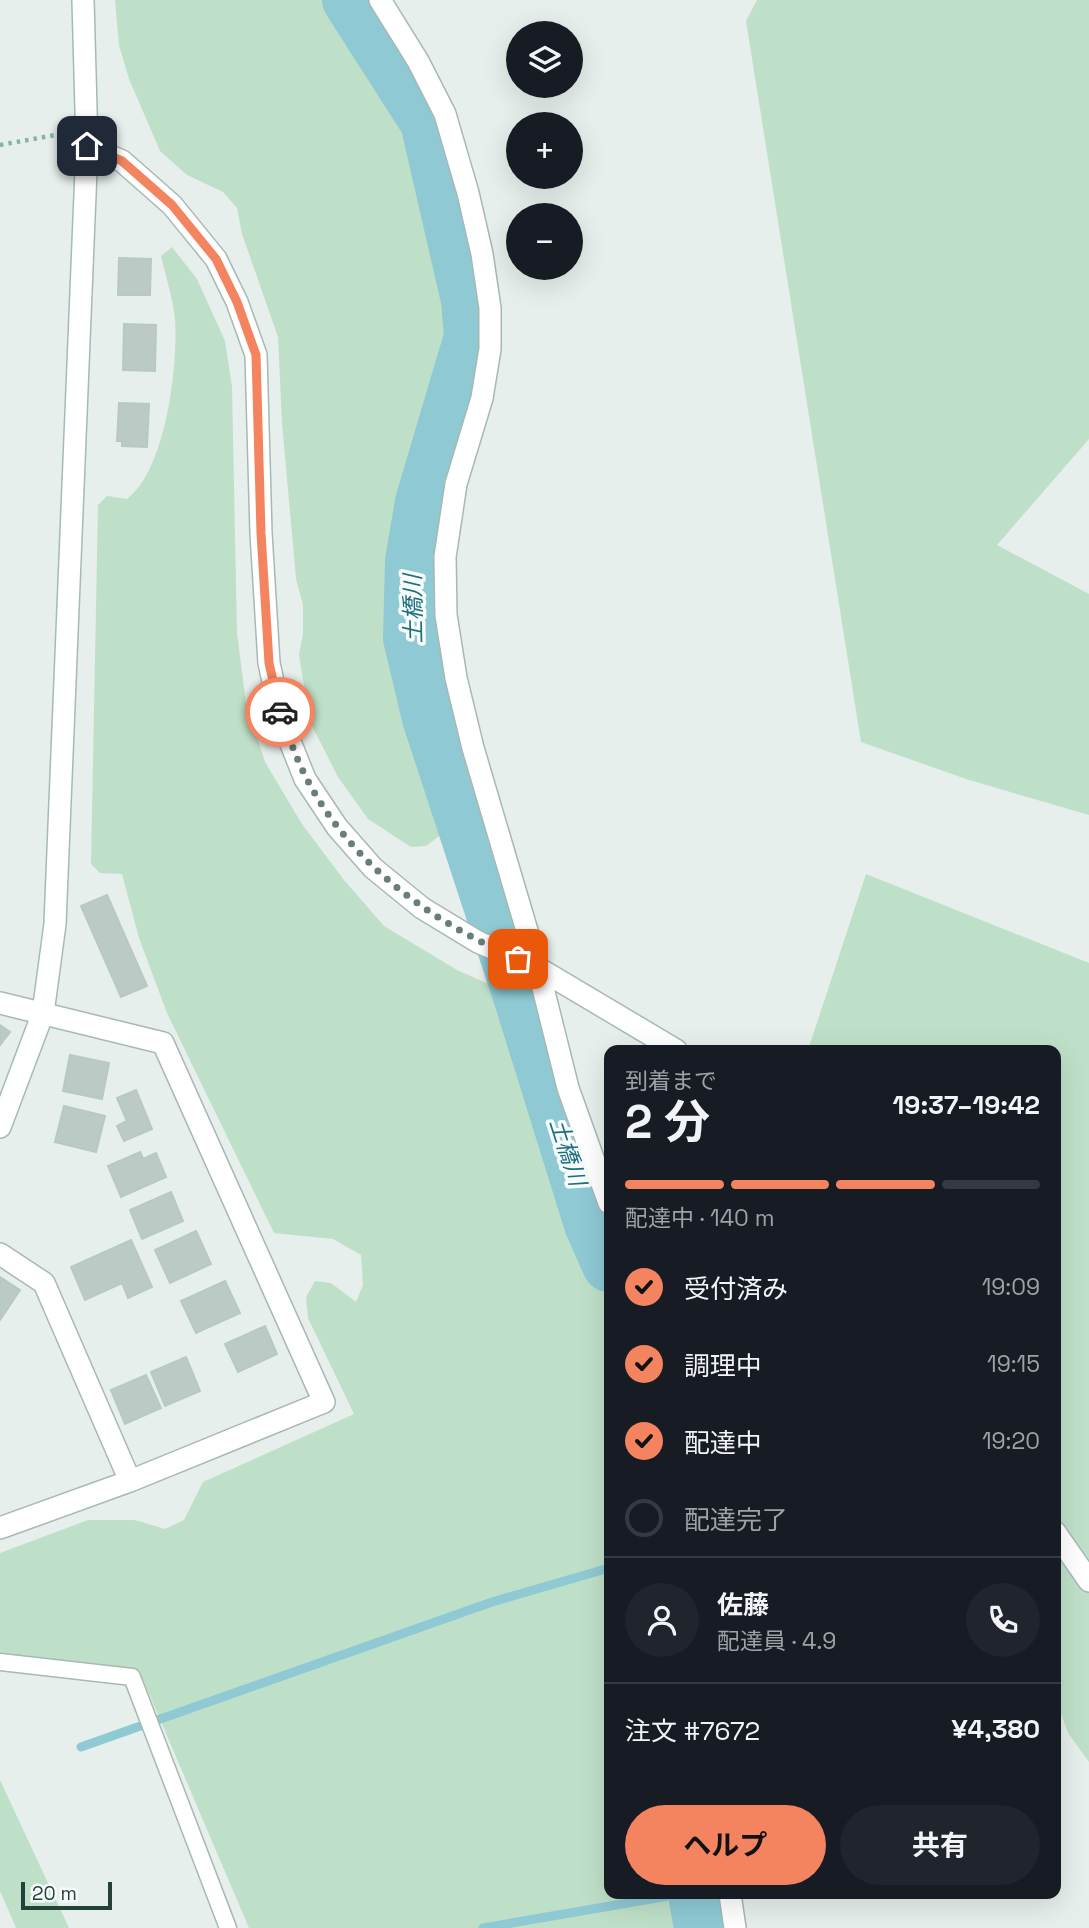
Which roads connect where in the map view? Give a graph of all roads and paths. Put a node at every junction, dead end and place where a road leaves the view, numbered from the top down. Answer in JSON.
{"nodes":[{"id":1,"x":83,"y":0,"type":"edge"},
{"id":2,"x":380,"y":0,"type":"edge"},
{"id":3,"x":68,"y":133,"type":"dead end"},
{"id":4,"x":0,"y":145,"type":"edge"},
{"id":5,"x":87,"y":146,"type":"junction"},
{"id":6,"x":538,"y":968,"type":"junction"},
{"id":7,"x":0,"y":1003,"type":"edge"},
{"id":8,"x":43,"y":1013,"type":"junction"},
{"id":9,"x":668,"y":1045,"type":"edge"},
{"id":10,"x":0,"y":1127,"type":"edge"},
{"id":11,"x":604,"y":1189,"type":"edge"},
{"id":12,"x":0,"y":1254,"type":"edge"},
{"id":13,"x":130,"y":1481,"type":"junction"},
{"id":14,"x":0,"y":1528,"type":"edge"},
{"id":15,"x":1061,"y":1541,"type":"edge"},
{"id":16,"x":1089,"y":1581,"type":"edge"},
{"id":17,"x":0,"y":1662,"type":"edge"},
{"id":18,"x":731,"y":1899,"type":"edge"},
{"id":19,"x":228,"y":1928,"type":"edge"},
{"id":20,"x":734,"y":1928,"type":"edge"}],
"edges":[{"from":1,"to":5,"type":"street"},
{"from":2,"to":6,"type":"street"},
{"from":3,"to":4,"type":"path"},
{"from":5,"to":6,"type":"street"},
{"from":5,"to":8,"type":"street"},
{"from":6,"to":9,"type":"street"},
{"from":6,"to":11,"type":"street"},
{"from":7,"to":8,"type":"street"},
{"from":8,"to":10,"type":"street"},
{"from":8,"to":13,"type":"street"},
{"from":12,"to":13,"type":"street"},
{"from":13,"to":14,"type":"street"},
{"from":15,"to":16,"type":"street"},
{"from":17,"to":19,"type":"lane"},
{"from":18,"to":20,"type":"street"}]}
